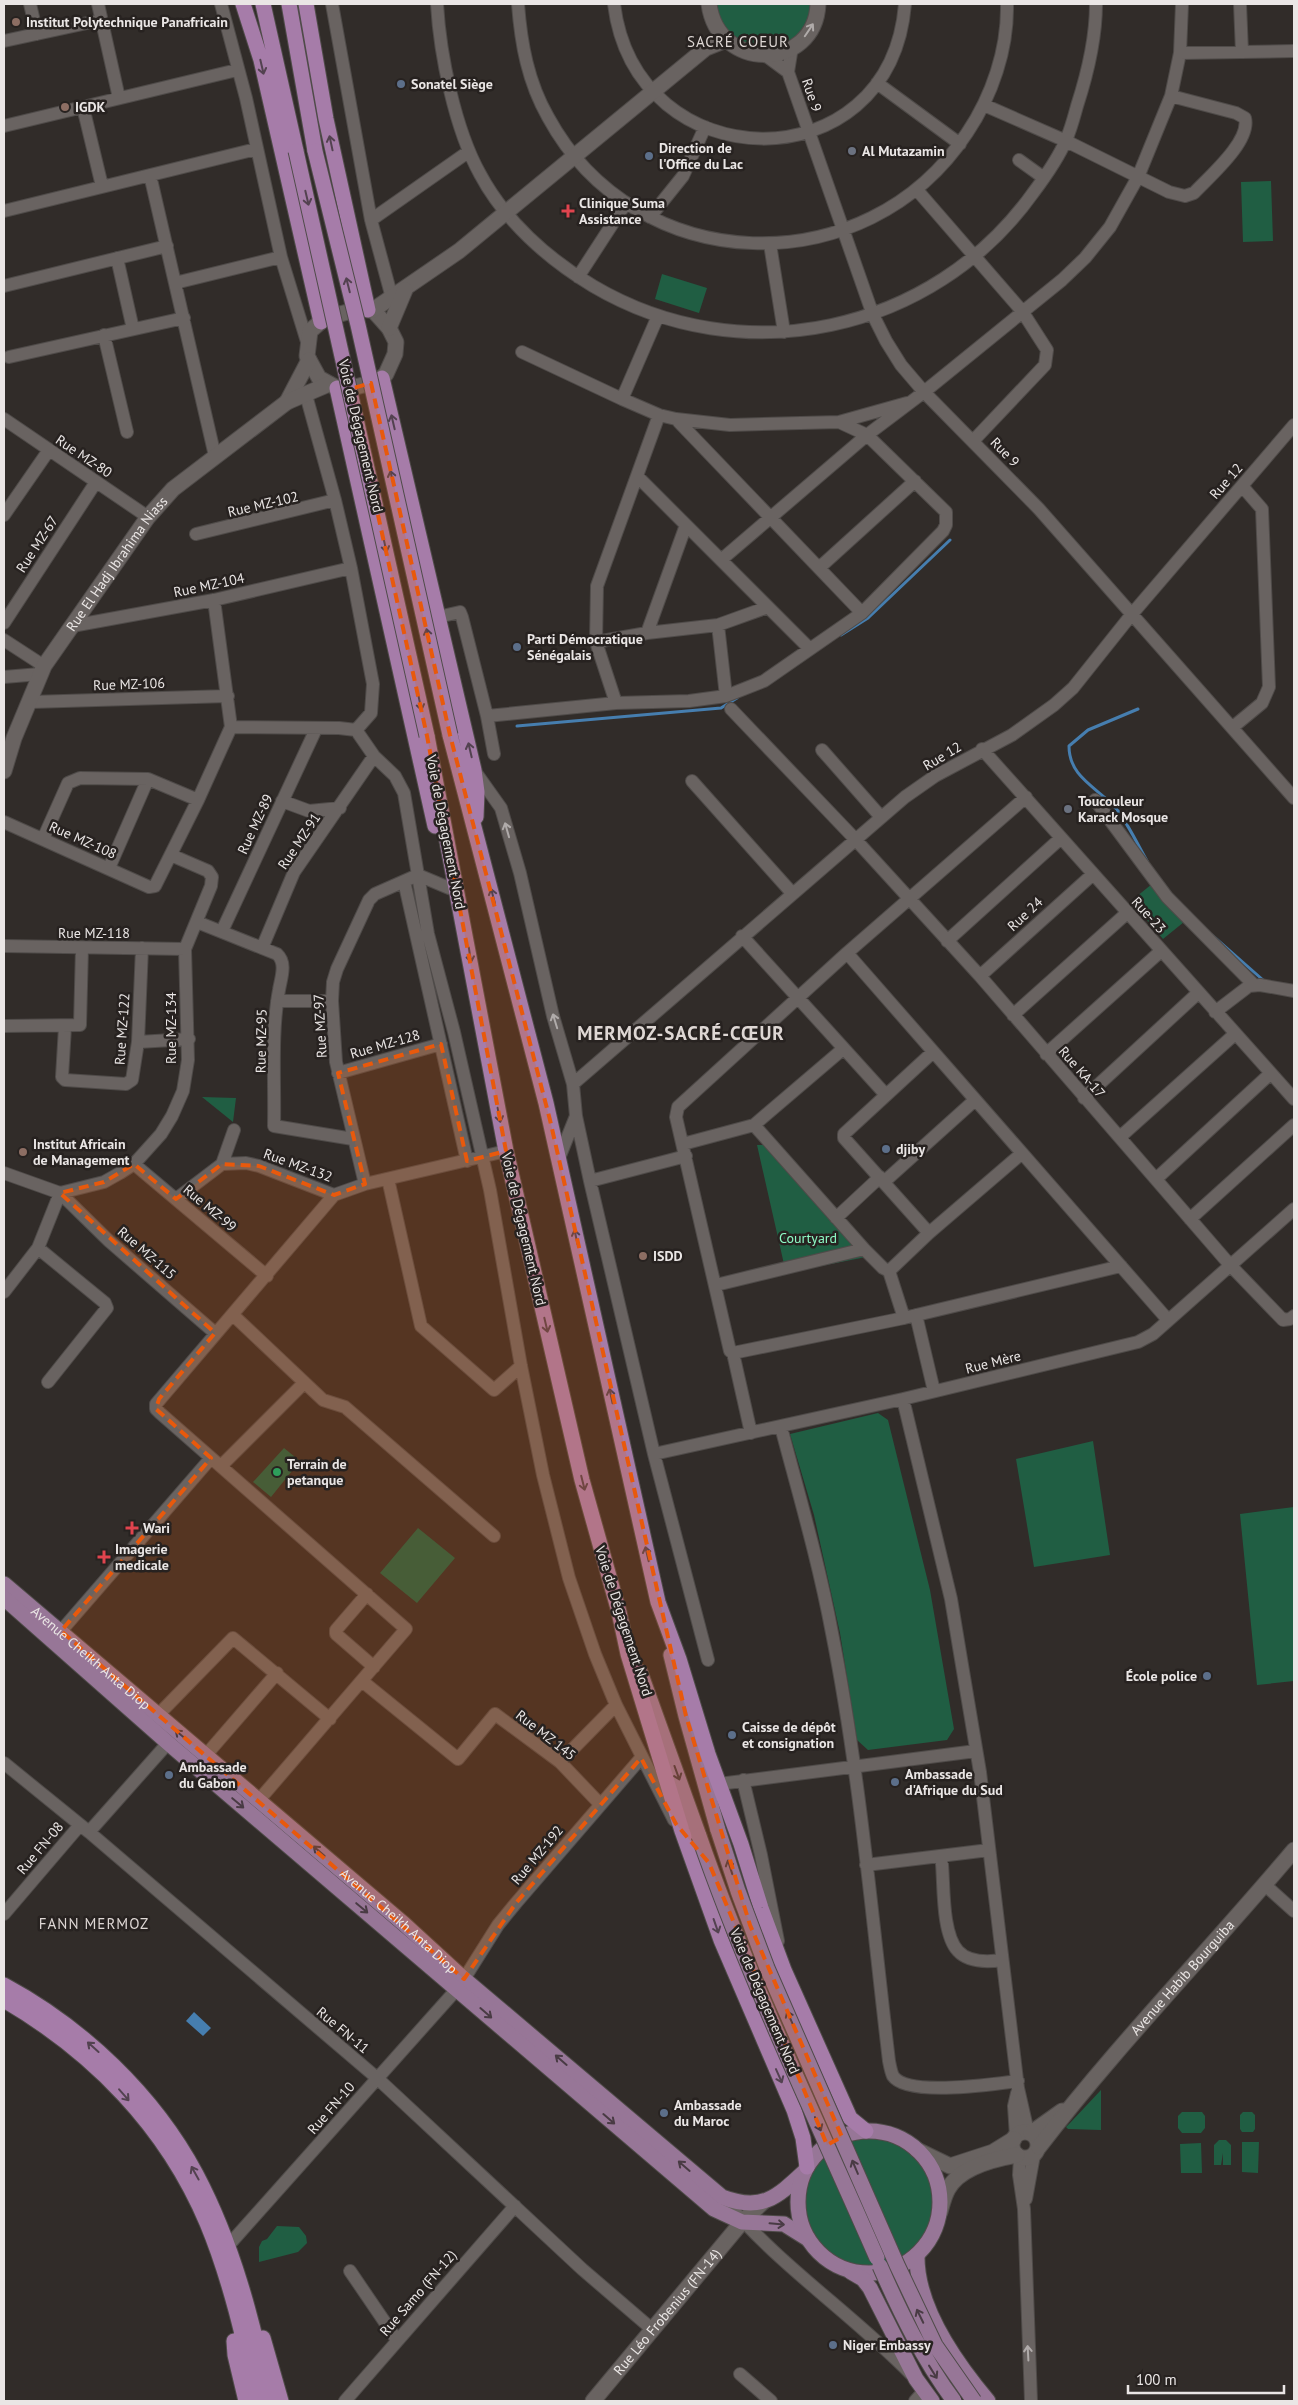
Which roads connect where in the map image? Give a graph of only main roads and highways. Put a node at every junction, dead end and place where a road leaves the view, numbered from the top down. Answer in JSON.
{"nodes":[{"id":1,"x":243,"y":4,"type":"edge"},
{"id":2,"x":252,"y":4,"type":"edge"},
{"id":3,"x":263,"y":4,"type":"edge"},
{"id":4,"x":290,"y":4,"type":"edge"},
{"id":5,"x":306,"y":4,"type":"edge"},
{"id":6,"x":253,"y":34,"type":"junction"},
{"id":7,"x":318,"y":72,"type":"junction"},
{"id":8,"x":370,"y":310,"type":"road end"},
{"id":9,"x":321,"y":322,"type":"road end"},
{"id":10,"x":382,"y":378,"type":"road end"},
{"id":11,"x":333,"y":386,"type":"road end"},
{"id":12,"x":476,"y":833,"type":"junction"},
{"id":13,"x":466,"y":930,"type":"junction"},
{"id":14,"x":4,"y":1584,"type":"edge"},
{"id":15,"x":4,"y":1598,"type":"edge"},
{"id":16,"x":658,"y":1602,"type":"junction"},
{"id":17,"x":619,"y":1612,"type":"junction"},
{"id":18,"x":4,"y":1984,"type":"edge"},
{"id":19,"x":460,"y":1984,"type":"junction"},
{"id":20,"x":4,"y":2000,"type":"edge"},
{"id":21,"x":866,"y":2131,"type":"junction"},
{"id":22,"x":806,"y":2170,"type":"junction"},
{"id":23,"x":808,"y":2239,"type":"junction"},
{"id":24,"x":917,"y":2255,"type":"junction"},
{"id":25,"x":848,"y":2270,"type":"junction"},
{"id":26,"x":239,"y":2305,"type":"junction"},
{"id":27,"x":922,"y":2393,"type":"edge"},
{"id":28,"x":246,"y":2401,"type":"edge"},
{"id":29,"x":257,"y":2401,"type":"edge"},
{"id":30,"x":268,"y":2401,"type":"edge"},
{"id":31,"x":281,"y":2401,"type":"edge"},
{"id":32,"x":954,"y":2401,"type":"edge"},
{"id":33,"x":974,"y":2401,"type":"edge"},
{"id":34,"x":988,"y":2401,"type":"edge"}],
"edges":[{"from":1,"to":6,"type":"highway"},
{"from":2,"to":6,"type":"highway"},
{"from":3,"to":13,"type":"highway","name":"Voie de Dégagement Nord","one_way":true,"bridge":true},
{"from":4,"to":7,"type":"highway"},
{"from":12,"to":4,"type":"highway","name":"Voie de Dégagement Nord","one_way":true,"bridge":true},
{"from":5,"to":7,"type":"highway"},
{"from":6,"to":9,"type":"highway","one_way":true},
{"from":8,"to":7,"type":"highway","one_way":true},
{"from":12,"to":10,"type":"highway","one_way":true},
{"from":11,"to":13,"type":"highway"},
{"from":16,"to":12,"type":"highway","name":"Voie de Dégagement Nord","one_way":true},
{"from":13,"to":17,"type":"highway","name":"Voie de Dégagement Nord","one_way":true},
{"from":19,"to":14,"type":"main road","name":"Avenue Cheikh Anta Diop","one_way":true},
{"from":15,"to":19,"type":"main road","name":"Avenue Cheikh Anta Diop","one_way":true},
{"from":16,"to":21,"type":"highway"},
{"from":33,"to":16,"type":"main road","name":"Voie de Dégagement Nord","one_way":true,"bridge":true},
{"from":17,"to":22,"type":"highway","one_way":true},
{"from":17,"to":32,"type":"main road","name":"Voie de Dégagement Nord","one_way":true,"bridge":true},
{"from":26,"to":18,"type":"highway","one_way":true},
{"from":22,"to":19,"type":"main road","name":"Avenue Cheikh Anta Diop","one_way":true},
{"from":19,"to":23,"type":"main road","name":"Avenue Cheikh Anta Diop","one_way":true},
{"from":20,"to":26,"type":"highway","one_way":true},
{"from":21,"to":22,"type":"main road"},
{"from":21,"to":24,"type":"main road"},
{"from":22,"to":23,"type":"main road"},
{"from":23,"to":25,"type":"main road"},
{"from":24,"to":25,"type":"main road"},
{"from":24,"to":34,"type":"main road"},
{"from":25,"to":27,"type":"main road"},
{"from":26,"to":28,"type":"highway"},
{"from":26,"to":29,"type":"highway"},
{"from":26,"to":30,"type":"highway"},
{"from":26,"to":31,"type":"highway"}]}
